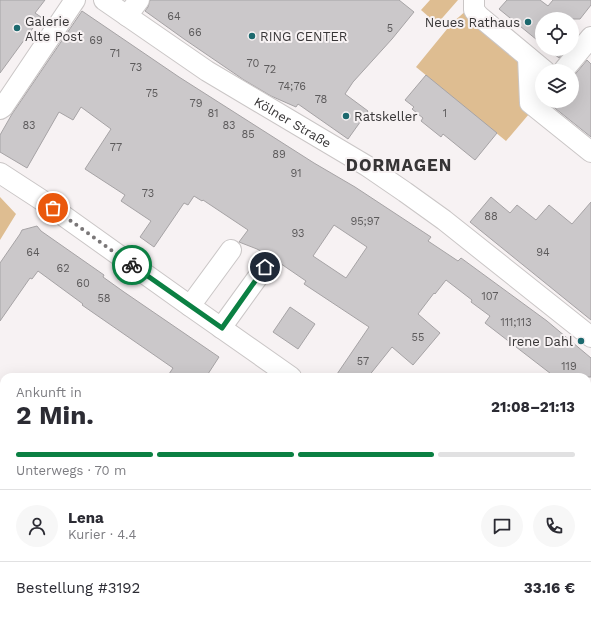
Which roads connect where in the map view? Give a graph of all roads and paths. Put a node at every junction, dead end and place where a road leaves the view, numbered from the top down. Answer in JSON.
{"nodes":[{"id":1,"x":75,"y":0,"type":"edge"},
{"id":2,"x":104,"y":0,"type":"edge"},
{"id":3,"x":139,"y":0,"type":"edge"},
{"id":4,"x":474,"y":0,"type":"edge"},
{"id":5,"x":127,"y":16,"type":"junction"},
{"id":6,"x":591,"y":37,"type":"edge"},
{"id":7,"x":528,"y":57,"type":"junction"},
{"id":8,"x":536,"y":64,"type":"edge"},
{"id":9,"x":569,"y":64,"type":"edge"},
{"id":10,"x":0,"y":109,"type":"edge"},
{"id":11,"x":591,"y":152,"type":"edge"},
{"id":12,"x":0,"y":173,"type":"edge"},
{"id":13,"x":231,"y":250,"type":"dead end"},
{"id":14,"x":265,"y":267,"type":"dead end"},
{"id":15,"x":190,"y":306,"type":"junction"},
{"id":16,"x":222,"y":328,"type":"junction"},
{"id":17,"x":591,"y":337,"type":"edge"},
{"id":18,"x":285,"y":373,"type":"edge"}],
"edges":[{"from":1,"to":10,"type":"street"},
{"from":2,"to":5,"type":"street","name":"Kölner Straße"},
{"from":3,"to":5,"type":"street"},
{"from":4,"to":7,"type":"street"},
{"from":5,"to":17,"type":"street","name":"Kölner Straße"},
{"from":6,"to":9,"type":"street"},
{"from":7,"to":8,"type":"street"},
{"from":7,"to":11,"type":"street"},
{"from":12,"to":15,"type":"street"},
{"from":13,"to":15,"type":"street"},
{"from":14,"to":16,"type":"street"},
{"from":15,"to":16,"type":"street"},
{"from":16,"to":18,"type":"street"}]}
